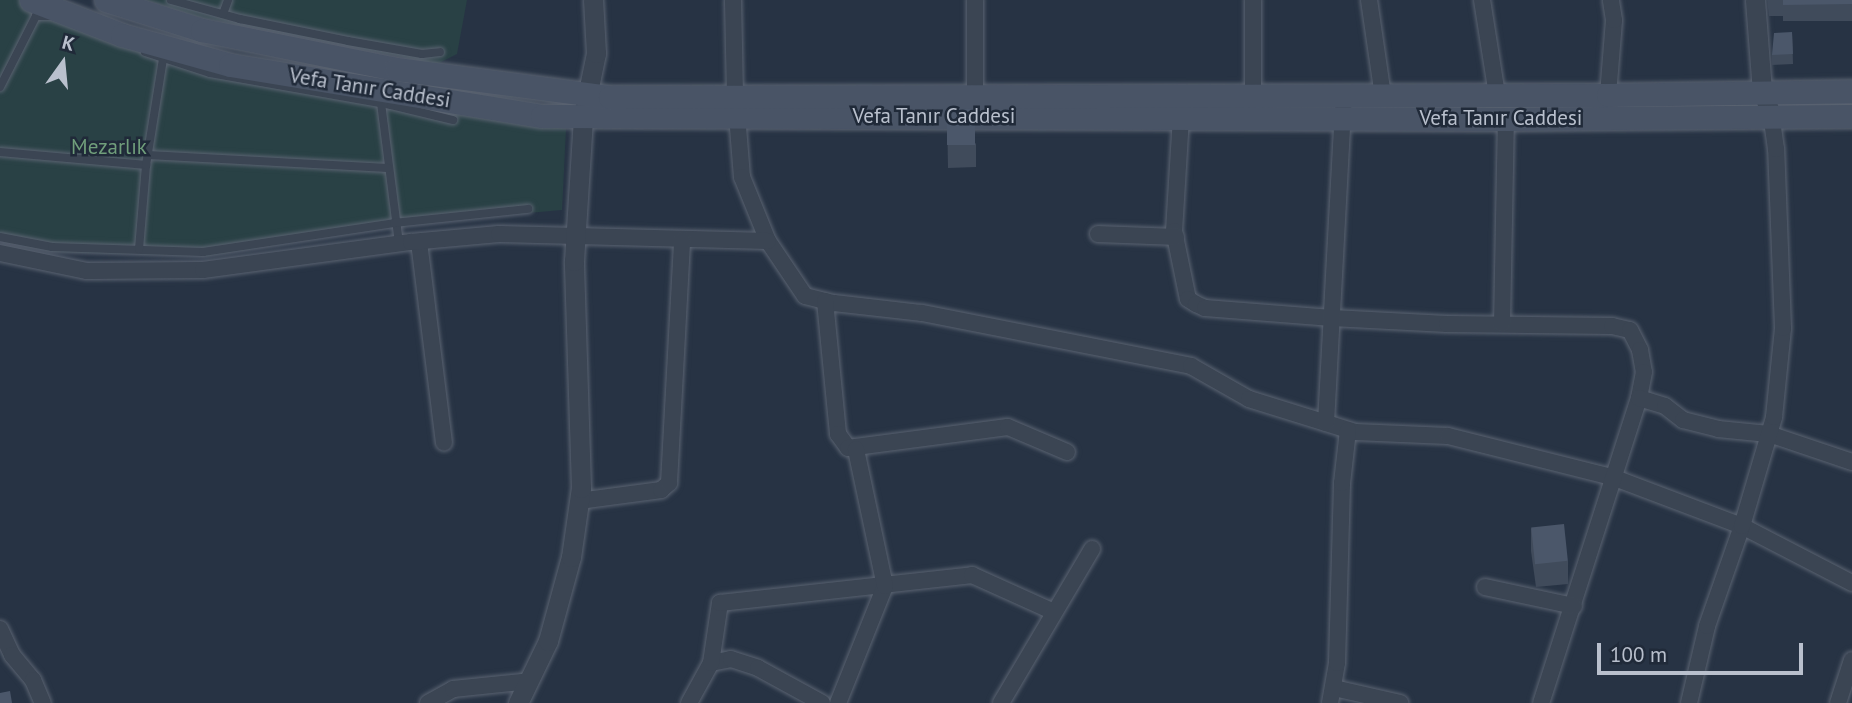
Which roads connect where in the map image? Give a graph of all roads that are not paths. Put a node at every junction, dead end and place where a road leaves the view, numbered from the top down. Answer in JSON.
{"nodes":[{"id":1,"x":31,"y":0,"type":"edge"},
{"id":2,"x":106,"y":0,"type":"edge"},
{"id":3,"x":170,"y":0,"type":"edge"},
{"id":4,"x":228,"y":0,"type":"edge"},
{"id":5,"x":593,"y":0,"type":"edge"},
{"id":6,"x":733,"y":0,"type":"edge"},
{"id":7,"x":975,"y":0,"type":"edge"},
{"id":8,"x":1253,"y":0,"type":"edge"},
{"id":9,"x":1369,"y":0,"type":"edge"},
{"id":10,"x":1482,"y":0,"type":"edge"},
{"id":11,"x":1611,"y":0,"type":"edge"},
{"id":12,"x":1755,"y":0,"type":"edge"},
{"id":13,"x":223,"y":15,"type":"junction"},
{"id":14,"x":440,"y":52,"type":"dead end"},
{"id":15,"x":163,"y":59,"type":"junction"},
{"id":16,"x":0,"y":86,"type":"edge"},
{"id":17,"x":1762,"y":90,"type":"junction"},
{"id":18,"x":1852,"y":91,"type":"edge"},
{"id":19,"x":589,"y":94,"type":"junction"},
{"id":20,"x":1497,"y":95,"type":"junction"},
{"id":21,"x":1608,"y":95,"type":"junction"},
{"id":22,"x":975,"y":96,"type":"junction"},
{"id":23,"x":1253,"y":96,"type":"junction"},
{"id":24,"x":1384,"y":96,"type":"junction"},
{"id":25,"x":381,"y":103,"type":"junction"},
{"id":26,"x":736,"y":106,"type":"junction"},
{"id":27,"x":1343,"y":107,"type":"junction"},
{"id":28,"x":1771,"y":115,"type":"junction"},
{"id":29,"x":583,"y":116,"type":"junction"},
{"id":30,"x":1852,"y":116,"type":"edge"},
{"id":31,"x":1181,"y":117,"type":"junction"},
{"id":32,"x":1506,"y":119,"type":"junction"},
{"id":33,"x":453,"y":120,"type":"dead end"},
{"id":34,"x":0,"y":152,"type":"edge"},
{"id":35,"x":148,"y":155,"type":"junction"},
{"id":36,"x":146,"y":165,"type":"junction"},
{"id":37,"x":388,"y":168,"type":"junction"},
{"id":38,"x":528,"y":209,"type":"dead end"},
{"id":39,"x":394,"y":223,"type":"junction"},
{"id":40,"x":1098,"y":234,"type":"dead end"},
{"id":41,"x":0,"y":237,"type":"edge"},
{"id":42,"x":576,"y":237,"type":"junction"},
{"id":43,"x":1176,"y":237,"type":"junction"},
{"id":44,"x":682,"y":240,"type":"junction"},
{"id":45,"x":419,"y":242,"type":"junction"},
{"id":46,"x":768,"y":242,"type":"junction"},
{"id":47,"x":399,"y":244,"type":"junction"},
{"id":48,"x":139,"y":249,"type":"junction"},
{"id":49,"x":0,"y":253,"type":"edge"},
{"id":50,"x":825,"y":301,"type":"junction"},
{"id":51,"x":1332,"y":318,"type":"junction"},
{"id":52,"x":1502,"y":324,"type":"junction"},
{"id":53,"x":1639,"y":398,"type":"junction"},
{"id":54,"x":1326,"y":423,"type":"junction"},
{"id":55,"x":1348,"y":430,"type":"junction"},
{"id":56,"x":1769,"y":434,"type":"junction"},
{"id":57,"x":444,"y":442,"type":"dead end"},
{"id":58,"x":856,"y":449,"type":"junction"},
{"id":59,"x":1067,"y":452,"type":"dead end"},
{"id":60,"x":1852,"y":462,"type":"edge"},
{"id":61,"x":1615,"y":478,"type":"junction"},
{"id":62,"x":579,"y":501,"type":"junction"},
{"id":63,"x":1742,"y":526,"type":"junction"},
{"id":64,"x":1092,"y":548,"type":"dead end"},
{"id":65,"x":1852,"y":583,"type":"edge"},
{"id":66,"x":885,"y":586,"type":"junction"},
{"id":67,"x":1485,"y":587,"type":"dead end"},
{"id":68,"x":1574,"y":606,"type":"junction"},
{"id":69,"x":1054,"y":612,"type":"junction"},
{"id":70,"x":0,"y":629,"type":"edge"},
{"id":71,"x":1852,"y":660,"type":"edge"},
{"id":72,"x":711,"y":663,"type":"junction"},
{"id":73,"x":1332,"y":695,"type":"edge"},
{"id":74,"x":524,"y":696,"type":"edge"},
{"id":75,"x":43,"y":703,"type":"edge"},
{"id":76,"x":428,"y":703,"type":"edge"},
{"id":77,"x":689,"y":703,"type":"edge"},
{"id":78,"x":822,"y":703,"type":"edge"},
{"id":79,"x":838,"y":703,"type":"edge"},
{"id":80,"x":1001,"y":703,"type":"edge"},
{"id":81,"x":1400,"y":703,"type":"edge"},
{"id":82,"x":1541,"y":703,"type":"edge"},
{"id":83,"x":1689,"y":703,"type":"edge"},
{"id":84,"x":1838,"y":703,"type":"edge"}],
"edges":[{"from":1,"to":29,"type":"main road","name":"Vefa Tanır Caddesi"},
{"from":2,"to":19,"type":"main road","name":"Vefa Tanır Caddesi"},
{"from":3,"to":13,"type":"lane"},
{"from":4,"to":13,"type":"lane"},
{"from":5,"to":19,"type":"street"},
{"from":6,"to":26,"type":"street"},
{"from":7,"to":22,"type":"street"},
{"from":8,"to":23,"type":"street"},
{"from":9,"to":24,"type":"street"},
{"from":10,"to":20,"type":"street"},
{"from":11,"to":21,"type":"street"},
{"from":12,"to":17,"type":"street"},
{"from":13,"to":14,"type":"lane"},
{"from":15,"to":16,"type":"lane"},
{"from":15,"to":25,"type":"lane"},
{"from":15,"to":35,"type":"lane"},
{"from":17,"to":18,"type":"main road","name":"Vefa Tanır Caddesi"},
{"from":17,"to":21,"type":"main road","name":"Vefa Tanır Caddesi"},
{"from":17,"to":28,"type":"street"},
{"from":19,"to":26,"type":"main road","name":"Vefa Tanır Caddesi"},
{"from":19,"to":29,"type":"street"},
{"from":20,"to":21,"type":"main road","name":"Vefa Tanır Caddesi"},
{"from":20,"to":24,"type":"main road","name":"Vefa Tanır Caddesi"},
{"from":22,"to":23,"type":"main road","name":"Vefa Tanır Caddesi"},
{"from":22,"to":26,"type":"main road","name":"Vefa Tanır Caddesi"},
{"from":23,"to":27,"type":"main road","name":"Vefa Tanır Caddesi"},
{"from":24,"to":27,"type":"main road","name":"Vefa Tanır Caddesi"},
{"from":25,"to":33,"type":"lane"},
{"from":25,"to":37,"type":"lane"},
{"from":26,"to":29,"type":"main road","name":"Vefa Tanır Caddesi"},
{"from":26,"to":31,"type":"main road","name":"Vefa Tanır Caddesi"},
{"from":26,"to":46,"type":"street"},
{"from":27,"to":31,"type":"main road","name":"Vefa Tanır Caddesi"},
{"from":27,"to":32,"type":"main road","name":"Vefa Tanır Caddesi"},
{"from":27,"to":51,"type":"street"},
{"from":28,"to":30,"type":"main road","name":"Vefa Tanır Caddesi"},
{"from":28,"to":32,"type":"main road","name":"Vefa Tanır Caddesi"},
{"from":28,"to":56,"type":"street"},
{"from":29,"to":42,"type":"street"},
{"from":31,"to":43,"type":"street"},
{"from":32,"to":52,"type":"street"},
{"from":34,"to":36,"type":"lane"},
{"from":35,"to":36,"type":"lane"},
{"from":35,"to":37,"type":"lane"},
{"from":36,"to":48,"type":"lane"},
{"from":37,"to":39,"type":"lane"},
{"from":38,"to":39,"type":"lane"},
{"from":39,"to":47,"type":"lane"},
{"from":39,"to":48,"type":"lane"},
{"from":40,"to":43,"type":"street"},
{"from":41,"to":48,"type":"lane"},
{"from":42,"to":44,"type":"street"},
{"from":42,"to":45,"type":"street"},
{"from":42,"to":62,"type":"street"},
{"from":43,"to":51,"type":"street"},
{"from":44,"to":46,"type":"street"},
{"from":44,"to":62,"type":"street"},
{"from":45,"to":47,"type":"street"},
{"from":45,"to":57,"type":"street"},
{"from":46,"to":50,"type":"street"},
{"from":47,"to":49,"type":"street"},
{"from":50,"to":54,"type":"street"},
{"from":50,"to":58,"type":"street"},
{"from":51,"to":52,"type":"street"},
{"from":51,"to":54,"type":"street"},
{"from":52,"to":53,"type":"street"},
{"from":53,"to":56,"type":"street"},
{"from":53,"to":61,"type":"street"},
{"from":54,"to":55,"type":"street"},
{"from":55,"to":61,"type":"street"},
{"from":55,"to":73,"type":"street"},
{"from":56,"to":60,"type":"street"},
{"from":56,"to":63,"type":"street"},
{"from":58,"to":59,"type":"street"},
{"from":58,"to":66,"type":"street"},
{"from":61,"to":63,"type":"street"},
{"from":61,"to":68,"type":"street"},
{"from":62,"to":74,"type":"street"},
{"from":63,"to":65,"type":"street"},
{"from":63,"to":83,"type":"street"},
{"from":64,"to":69,"type":"street"},
{"from":66,"to":69,"type":"street"},
{"from":66,"to":72,"type":"street"},
{"from":66,"to":79,"type":"street"},
{"from":67,"to":68,"type":"street"},
{"from":68,"to":82,"type":"street"},
{"from":69,"to":80,"type":"street"},
{"from":70,"to":75,"type":"street"},
{"from":71,"to":84,"type":"street"},
{"from":72,"to":77,"type":"street"},
{"from":72,"to":78,"type":"street"},
{"from":73,"to":81,"type":"street"},
{"from":74,"to":76,"type":"street"}]}
